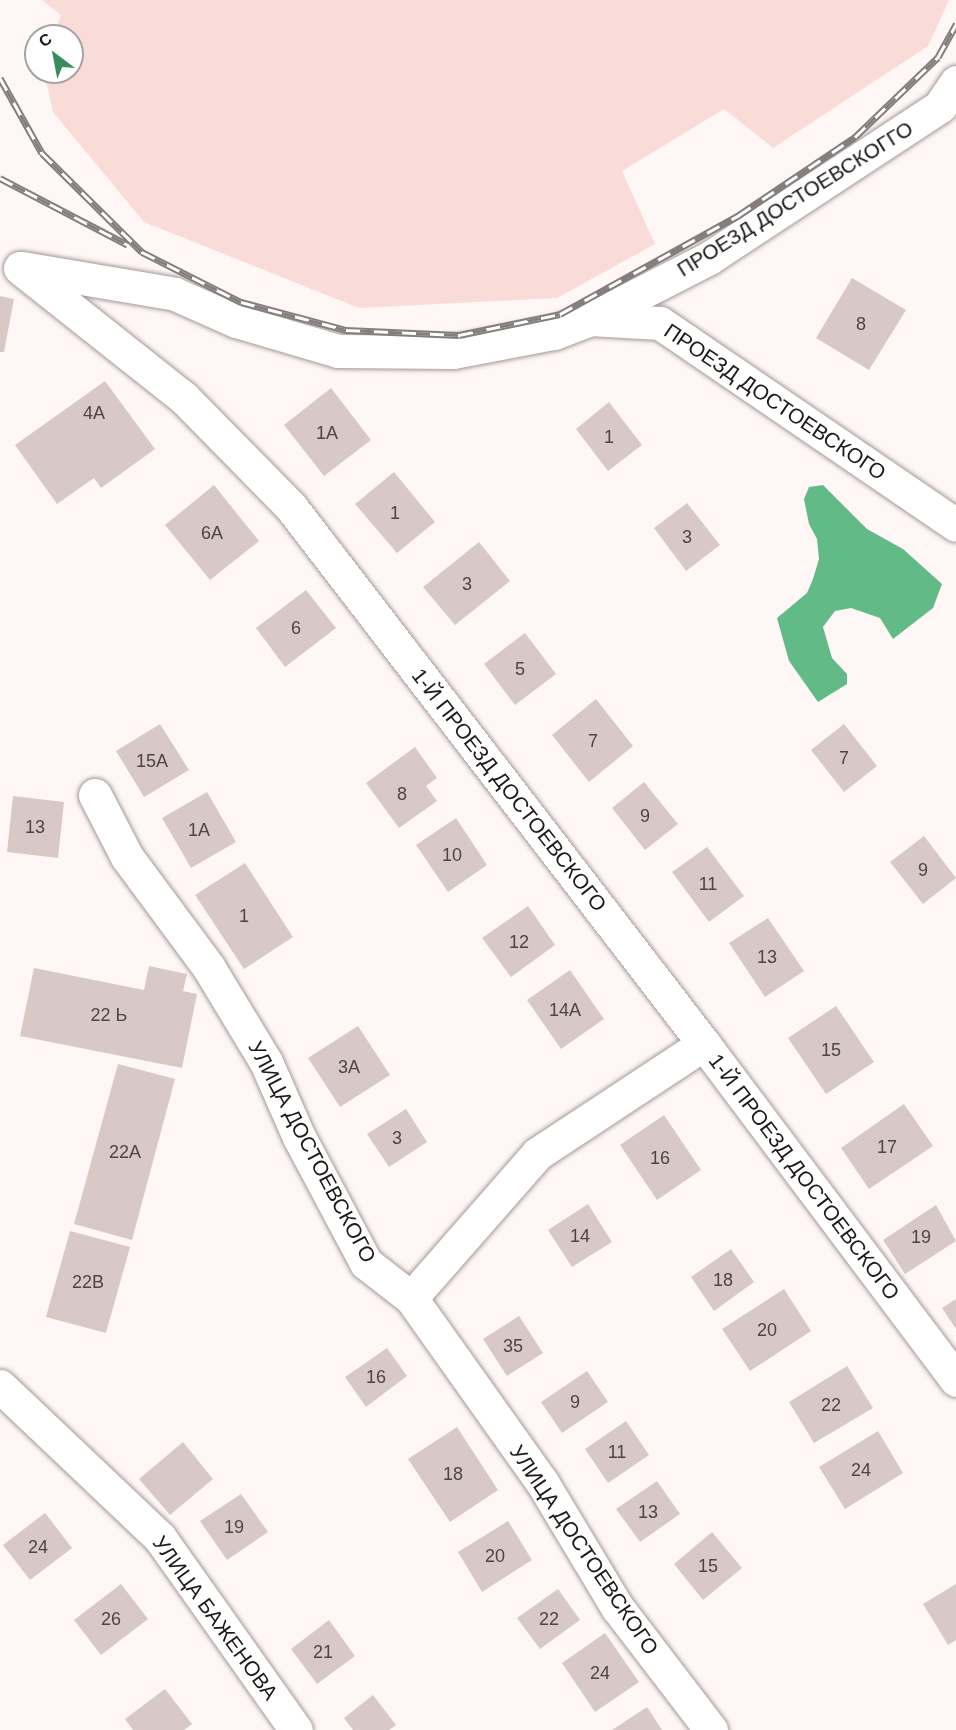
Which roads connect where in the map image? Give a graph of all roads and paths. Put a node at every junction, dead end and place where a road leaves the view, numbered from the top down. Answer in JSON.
{"nodes":[{"id":1,"x":956,"y":82,"type":"edge"},
{"id":2,"x":10,"y":266,"type":"edge"},
{"id":3,"x":590,"y":319,"type":"junction"},
{"id":4,"x":956,"y":525,"type":"edge"},
{"id":5,"x":95,"y":795,"type":"dead end"},
{"id":6,"x":704,"y":1044,"type":"junction"},
{"id":7,"x":411,"y":1298,"type":"junction"},
{"id":8,"x":956,"y":1380,"type":"edge"},
{"id":9,"x":0,"y":1386,"type":"edge"},
{"id":10,"x":296,"y":1730,"type":"edge"},
{"id":11,"x":711,"y":1730,"type":"edge"}],
"edges":[{"from":1,"to":3,"type":"street","name":"ПРОЕЗД ДОСТОЕВСКОГГО"},
{"from":2,"to":3,"type":"street","name":"ПРОЕЗД ДОСТОЕВСКОГО"},
{"from":2,"to":6,"type":"street","name":"1-Й ПРОЕЗД ДОСТОЕВСКОГО"},
{"from":3,"to":4,"type":"street","name":"ПРОЕЗД ДОСТОЕВСКОГО"},
{"from":5,"to":7,"type":"street","name":"УЛИЦА ДОСТОЕВСКОГО"},
{"from":6,"to":7,"type":"street"},
{"from":6,"to":8,"type":"street","name":"1-Й ПРОЕЗД ДОСТОЕВСКОГО"},
{"from":7,"to":11,"type":"street","name":"УЛИЦА ДОСТОЕВСКОГО"},
{"from":9,"to":10,"type":"street","name":"УЛИЦА БАЖЕНОВА"}]}
